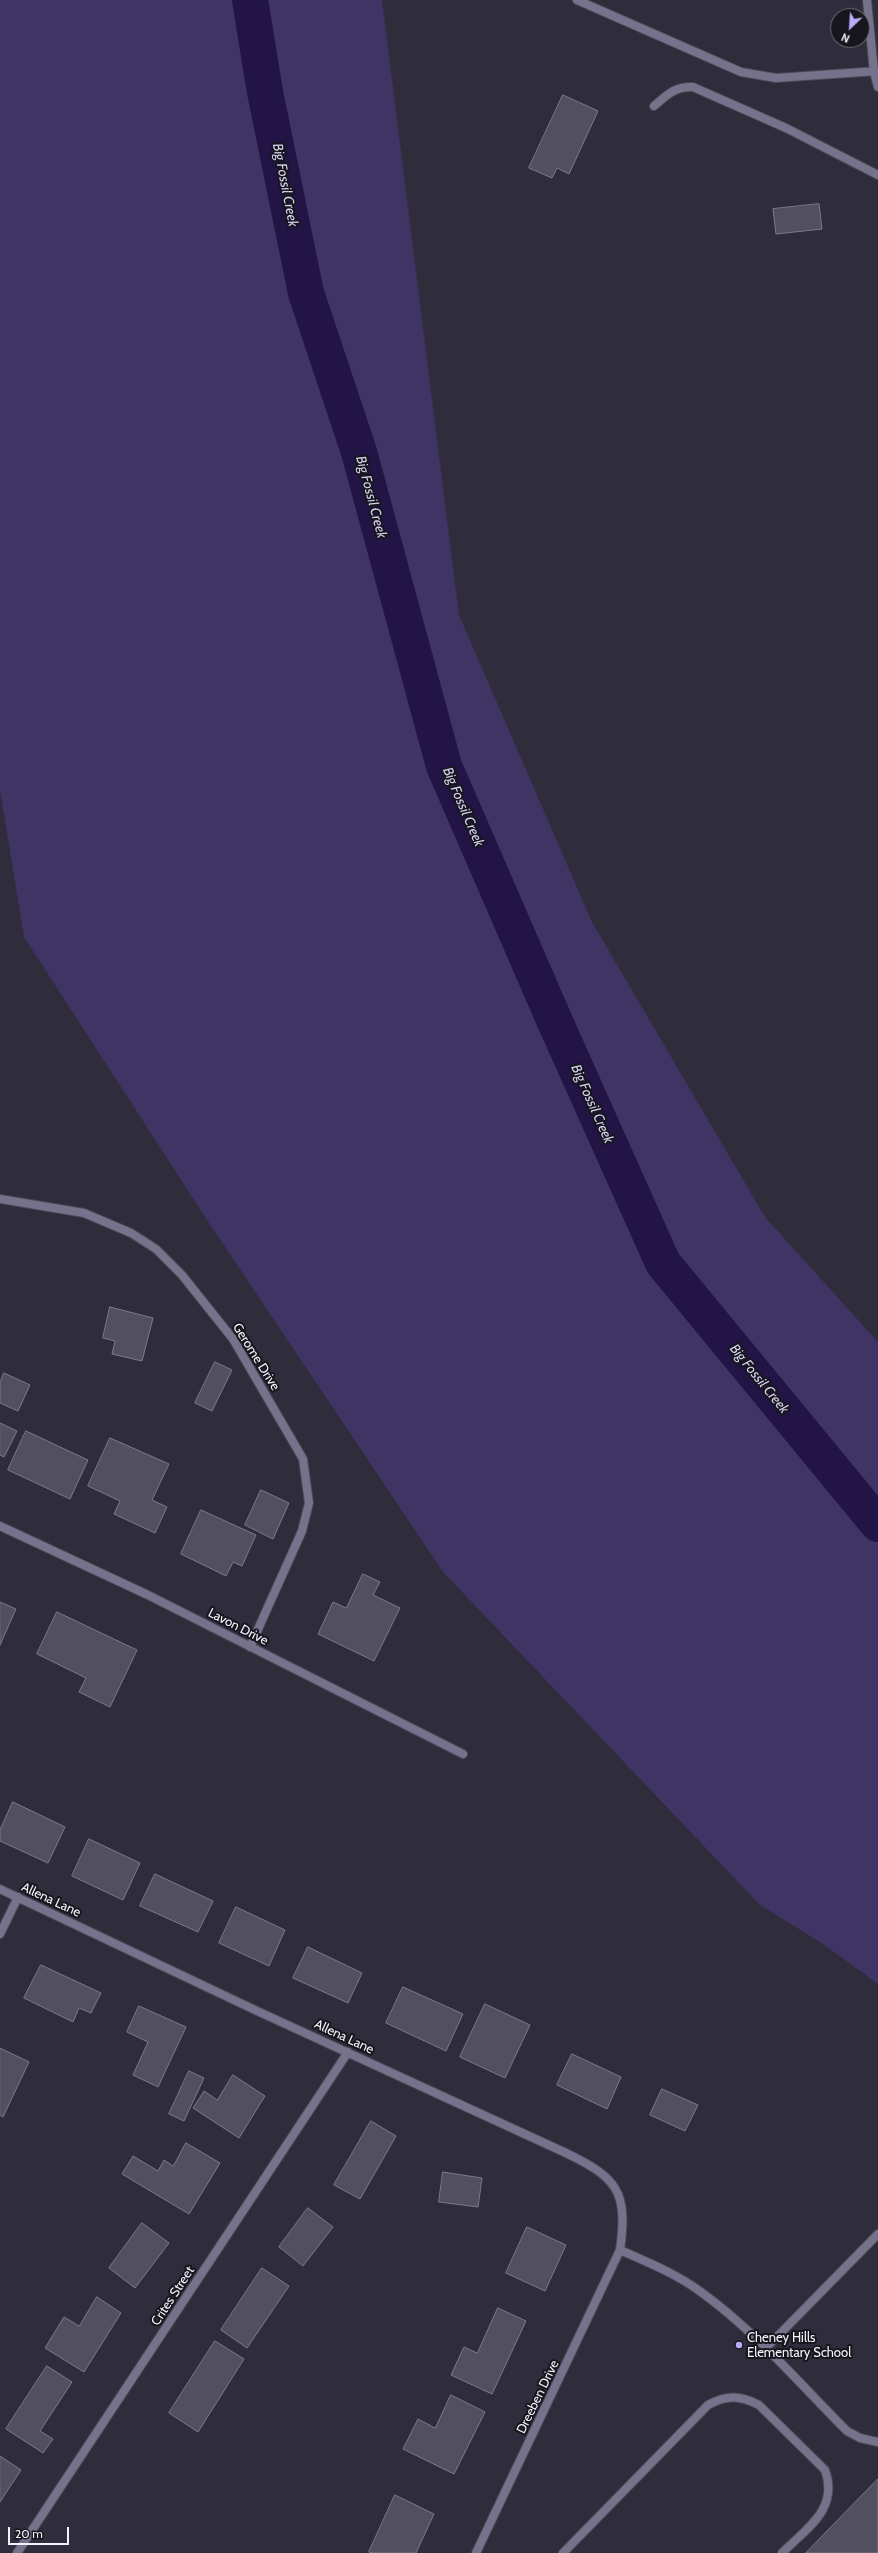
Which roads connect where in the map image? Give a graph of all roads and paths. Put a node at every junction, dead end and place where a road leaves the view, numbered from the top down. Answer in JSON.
{"nodes":[{"id":1,"x":577,"y":0,"type":"edge"},
{"id":2,"x":867,"y":0,"type":"edge"},
{"id":3,"x":876,"y":71,"type":"edge"},
{"id":4,"x":878,"y":87,"type":"edge"},
{"id":5,"x":654,"y":106,"type":"dead end"},
{"id":6,"x":878,"y":175,"type":"edge"},
{"id":7,"x":0,"y":1199,"type":"edge"},
{"id":8,"x":0,"y":1526,"type":"edge"},
{"id":9,"x":250,"y":1647,"type":"junction"},
{"id":10,"x":463,"y":1754,"type":"dead end"},
{"id":11,"x":0,"y":1888,"type":"edge"},
{"id":12,"x":18,"y":1897,"type":"junction"},
{"id":13,"x":0,"y":1934,"type":"edge"},
{"id":14,"x":348,"y":2052,"type":"junction"},
{"id":15,"x":878,"y":2234,"type":"edge"},
{"id":16,"x":620,"y":2250,"type":"junction"},
{"id":17,"x":765,"y":2349,"type":"junction"},
{"id":18,"x":878,"y":2442,"type":"edge"},
{"id":19,"x":17,"y":2553,"type":"edge"},
{"id":20,"x":476,"y":2553,"type":"edge"},
{"id":21,"x":563,"y":2553,"type":"edge"},
{"id":22,"x":782,"y":2553,"type":"edge"}],
"edges":[{"from":1,"to":3,"type":"street"},
{"from":2,"to":3,"type":"street"},
{"from":3,"to":4,"type":"street"},
{"from":5,"to":6,"type":"street"},
{"from":7,"to":9,"type":"street","name":"Gerome Drive"},
{"from":8,"to":9,"type":"street","name":"Lavon Drive"},
{"from":9,"to":10,"type":"street","name":"Lavon Drive"},
{"from":11,"to":12,"type":"street","name":"Allena Lane"},
{"from":12,"to":13,"type":"street"},
{"from":12,"to":14,"type":"street","name":"Allena Lane"},
{"from":14,"to":16,"type":"street","name":"Allena Lane"},
{"from":14,"to":19,"type":"street","name":"Crites Street"},
{"from":15,"to":17,"type":"street"},
{"from":16,"to":17,"type":"street"},
{"from":16,"to":20,"type":"street","name":"Dreeben Drive"},
{"from":17,"to":18,"type":"street"},
{"from":21,"to":22,"type":"street"}]}
